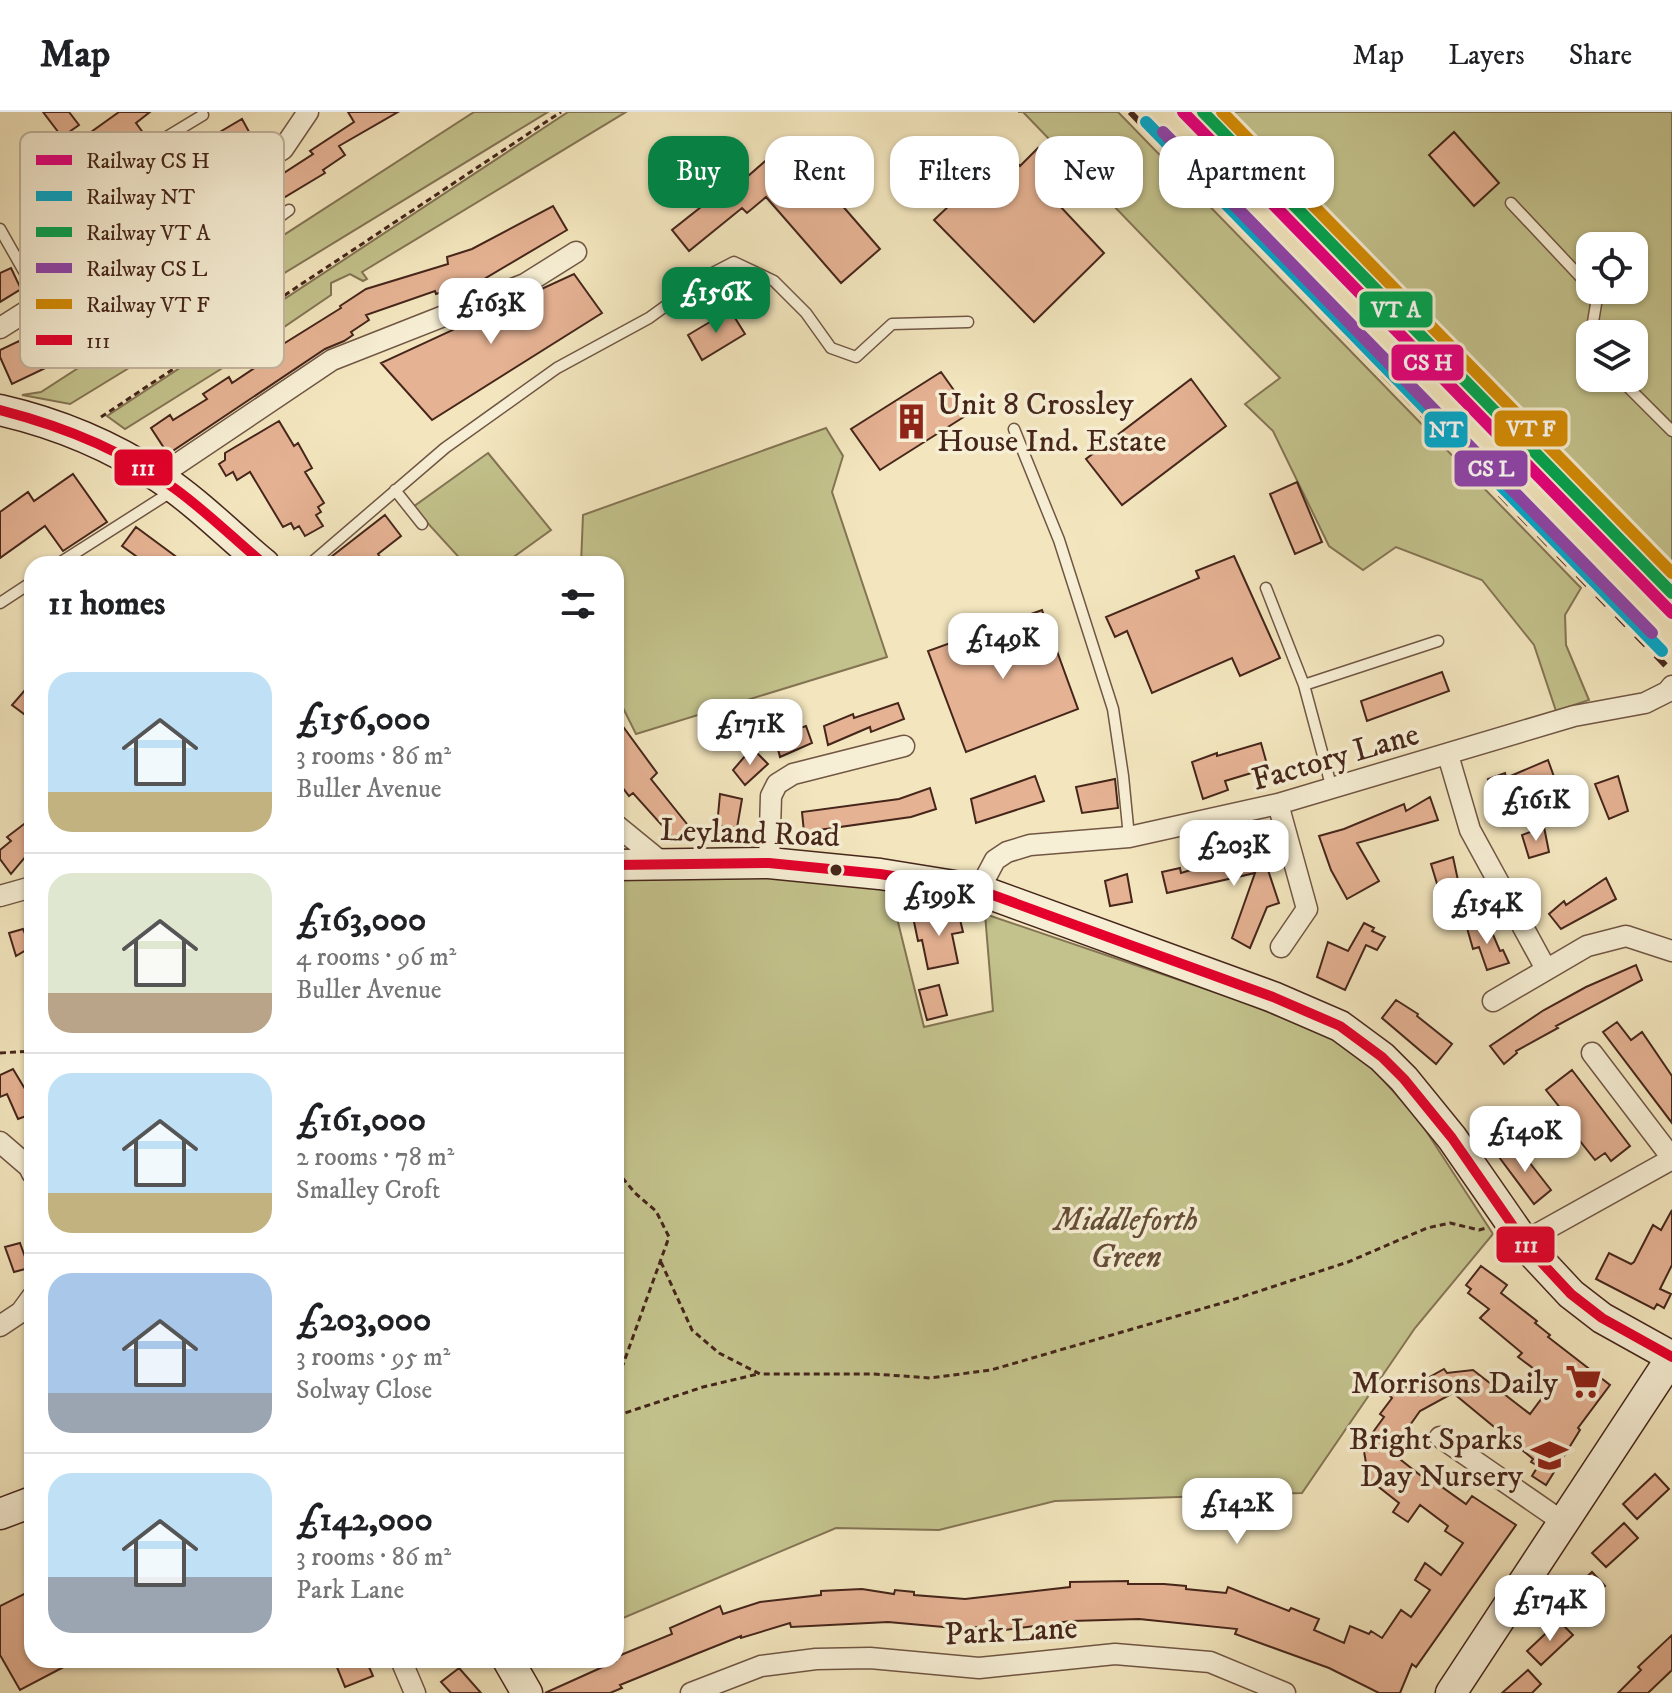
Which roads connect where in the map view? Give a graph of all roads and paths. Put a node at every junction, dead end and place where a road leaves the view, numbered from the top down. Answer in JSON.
{"nodes":[{"id":1,"x":308,"y":112,"type":"edge"},
{"id":2,"x":561,"y":112,"type":"edge"},
{"id":3,"x":203,"y":115,"type":"dead end"},
{"id":4,"x":175,"y":132,"type":"edge"},
{"id":5,"x":284,"y":148,"type":"edge"},
{"id":6,"x":1511,"y":203,"type":"dead end"},
{"id":7,"x":289,"y":210,"type":"dead end"},
{"id":8,"x":284,"y":214,"type":"edge"},
{"id":9,"x":0,"y":229,"type":"edge"},
{"id":10,"x":576,"y":252,"type":"dead end"},
{"id":11,"x":20,"y":266,"type":"edge"},
{"id":12,"x":1576,"y":274,"type":"edge"},
{"id":13,"x":284,"y":295,"type":"edge"},
{"id":14,"x":20,"y":316,"type":"edge"},
{"id":15,"x":968,"y":322,"type":"dead end"},
{"id":16,"x":0,"y":328,"type":"edge"},
{"id":17,"x":174,"y":368,"type":"edge"},
{"id":18,"x":1633,"y":392,"type":"edge"},
{"id":19,"x":0,"y":410,"type":"edge"},
{"id":20,"x":1014,"y":429,"type":"dead end"},
{"id":21,"x":1672,"y":431,"type":"edge"},
{"id":22,"x":76,"y":433,"type":"junction"},
{"id":23,"x":167,"y":483,"type":"junction"},
{"id":24,"x":395,"y":490,"type":"junction"},
{"id":25,"x":422,"y":524,"type":"dead end"},
{"id":26,"x":69,"y":556,"type":"edge"},
{"id":27,"x":244,"y":556,"type":"edge"},
{"id":28,"x":319,"y":556,"type":"edge"},
{"id":29,"x":24,"y":587,"type":"edge"},
{"id":30,"x":1266,"y":588,"type":"dead end"},
{"id":31,"x":0,"y":603,"type":"edge"},
{"id":32,"x":1438,"y":641,"type":"dead end"},
{"id":33,"x":1304,"y":685,"type":"junction"},
{"id":34,"x":1672,"y":686,"type":"edge"},
{"id":35,"x":904,"y":746,"type":"dead end"},
{"id":36,"x":1448,"y":755,"type":"junction"},
{"id":37,"x":1332,"y":789,"type":"junction"},
{"id":38,"x":1278,"y":804,"type":"junction"},
{"id":39,"x":624,"y":832,"type":"edge"},
{"id":40,"x":1129,"y":837,"type":"junction"},
{"id":41,"x":769,"y":863,"type":"junction"},
{"id":42,"x":624,"y":865,"type":"edge"},
{"id":43,"x":665,"y":865,"type":"junction"},
{"id":44,"x":24,"y":889,"type":"edge"},
{"id":45,"x":979,"y":890,"type":"junction"},
{"id":46,"x":0,"y":896,"type":"edge"},
{"id":47,"x":1281,"y":947,"type":"dead end"},
{"id":48,"x":1672,"y":951,"type":"edge"},
{"id":49,"x":1546,"y":969,"type":"junction"},
{"id":50,"x":1493,"y":1001,"type":"dead end"},
{"id":51,"x":24,"y":1052,"type":"edge"},
{"id":52,"x":0,"y":1053,"type":"edge"},
{"id":53,"x":1592,"y":1053,"type":"dead end"},
{"id":54,"x":0,"y":1142,"type":"edge"},
{"id":55,"x":1672,"y":1158,"type":"edge"},
{"id":56,"x":24,"y":1163,"type":"edge"},
{"id":57,"x":624,"y":1180,"type":"edge"},
{"id":58,"x":1516,"y":1232,"type":"junction"},
{"id":59,"x":661,"y":1262,"type":"junction"},
{"id":60,"x":24,"y":1308,"type":"edge"},
{"id":61,"x":0,"y":1326,"type":"edge"},
{"id":62,"x":1672,"y":1357,"type":"edge"},
{"id":63,"x":624,"y":1360,"type":"edge"},
{"id":64,"x":760,"y":1374,"type":"junction"},
{"id":65,"x":624,"y":1413,"type":"edge"},
{"id":66,"x":1440,"y":1437,"type":"dead end"},
{"id":67,"x":24,"y":1505,"type":"edge"},
{"id":68,"x":0,"y":1514,"type":"edge"},
{"id":69,"x":1563,"y":1522,"type":"junction"},
{"id":70,"x":404,"y":1668,"type":"edge"},
{"id":71,"x":513,"y":1668,"type":"edge"},
{"id":72,"x":415,"y":1693,"type":"edge"},
{"id":73,"x":527,"y":1693,"type":"edge"},
{"id":74,"x":691,"y":1693,"type":"edge"},
{"id":75,"x":1285,"y":1693,"type":"edge"},
{"id":76,"x":1451,"y":1693,"type":"edge"}],
"edges":[{"from":1,"to":5,"type":"street"},
{"from":2,"to":13,"type":"path"},
{"from":3,"to":4,"type":"lane"},
{"from":6,"to":12,"type":"lane"},
{"from":7,"to":8,"type":"lane"},
{"from":9,"to":11,"type":"lane"},
{"from":10,"to":23,"type":"street"},
{"from":14,"to":16,"type":"street"},
{"from":15,"to":24,"type":"lane"},
{"from":17,"to":22,"type":"path"},
{"from":18,"to":21,"type":"lane"},
{"from":19,"to":22,"type":"main road"},
{"from":20,"to":40,"type":"lane"},
{"from":22,"to":23,"type":"main road"},
{"from":23,"to":26,"type":"lane"},
{"from":23,"to":27,"type":"main road"},
{"from":24,"to":25,"type":"lane"},
{"from":24,"to":28,"type":"lane"},
{"from":29,"to":31,"type":"lane"},
{"from":30,"to":33,"type":"lane"},
{"from":32,"to":33,"type":"lane"},
{"from":33,"to":37,"type":"lane"},
{"from":34,"to":36,"type":"street","name":"Factory Lane"},
{"from":35,"to":41,"type":"street"},
{"from":36,"to":37,"type":"street","name":"Factory Lane"},
{"from":36,"to":49,"type":"street"},
{"from":37,"to":38,"type":"street","name":"Factory Lane"},
{"from":38,"to":40,"type":"street","name":"Factory Lane"},
{"from":38,"to":47,"type":"street"},
{"from":39,"to":43,"type":"street"},
{"from":40,"to":45,"type":"street","name":"Factory Lane"},
{"from":41,"to":43,"type":"main road","name":"Leyland Road"},
{"from":41,"to":45,"type":"main road","name":"Leyland Road"},
{"from":42,"to":43,"type":"main road","name":"Leyland Road"},
{"from":44,"to":46,"type":"street"},
{"from":45,"to":58,"type":"main road","name":"Leyland Road"},
{"from":48,"to":49,"type":"street"},
{"from":49,"to":50,"type":"street"},
{"from":51,"to":52,"type":"path"},
{"from":53,"to":55,"type":"street"},
{"from":54,"to":56,"type":"street"},
{"from":55,"to":58,"type":"street"},
{"from":57,"to":59,"type":"path"},
{"from":58,"to":62,"type":"main road","name":"Leyland Road"},
{"from":58,"to":64,"type":"path"},
{"from":59,"to":63,"type":"path"},
{"from":59,"to":64,"type":"path"},
{"from":60,"to":61,"type":"street"},
{"from":62,"to":69,"type":"main road"},
{"from":64,"to":65,"type":"path"},
{"from":66,"to":69,"type":"street"},
{"from":67,"to":68,"type":"main road"},
{"from":69,"to":76,"type":"main road"},
{"from":70,"to":72,"type":"street"},
{"from":71,"to":73,"type":"main road"},
{"from":74,"to":75,"type":"street","name":"Park Lane"}]}
